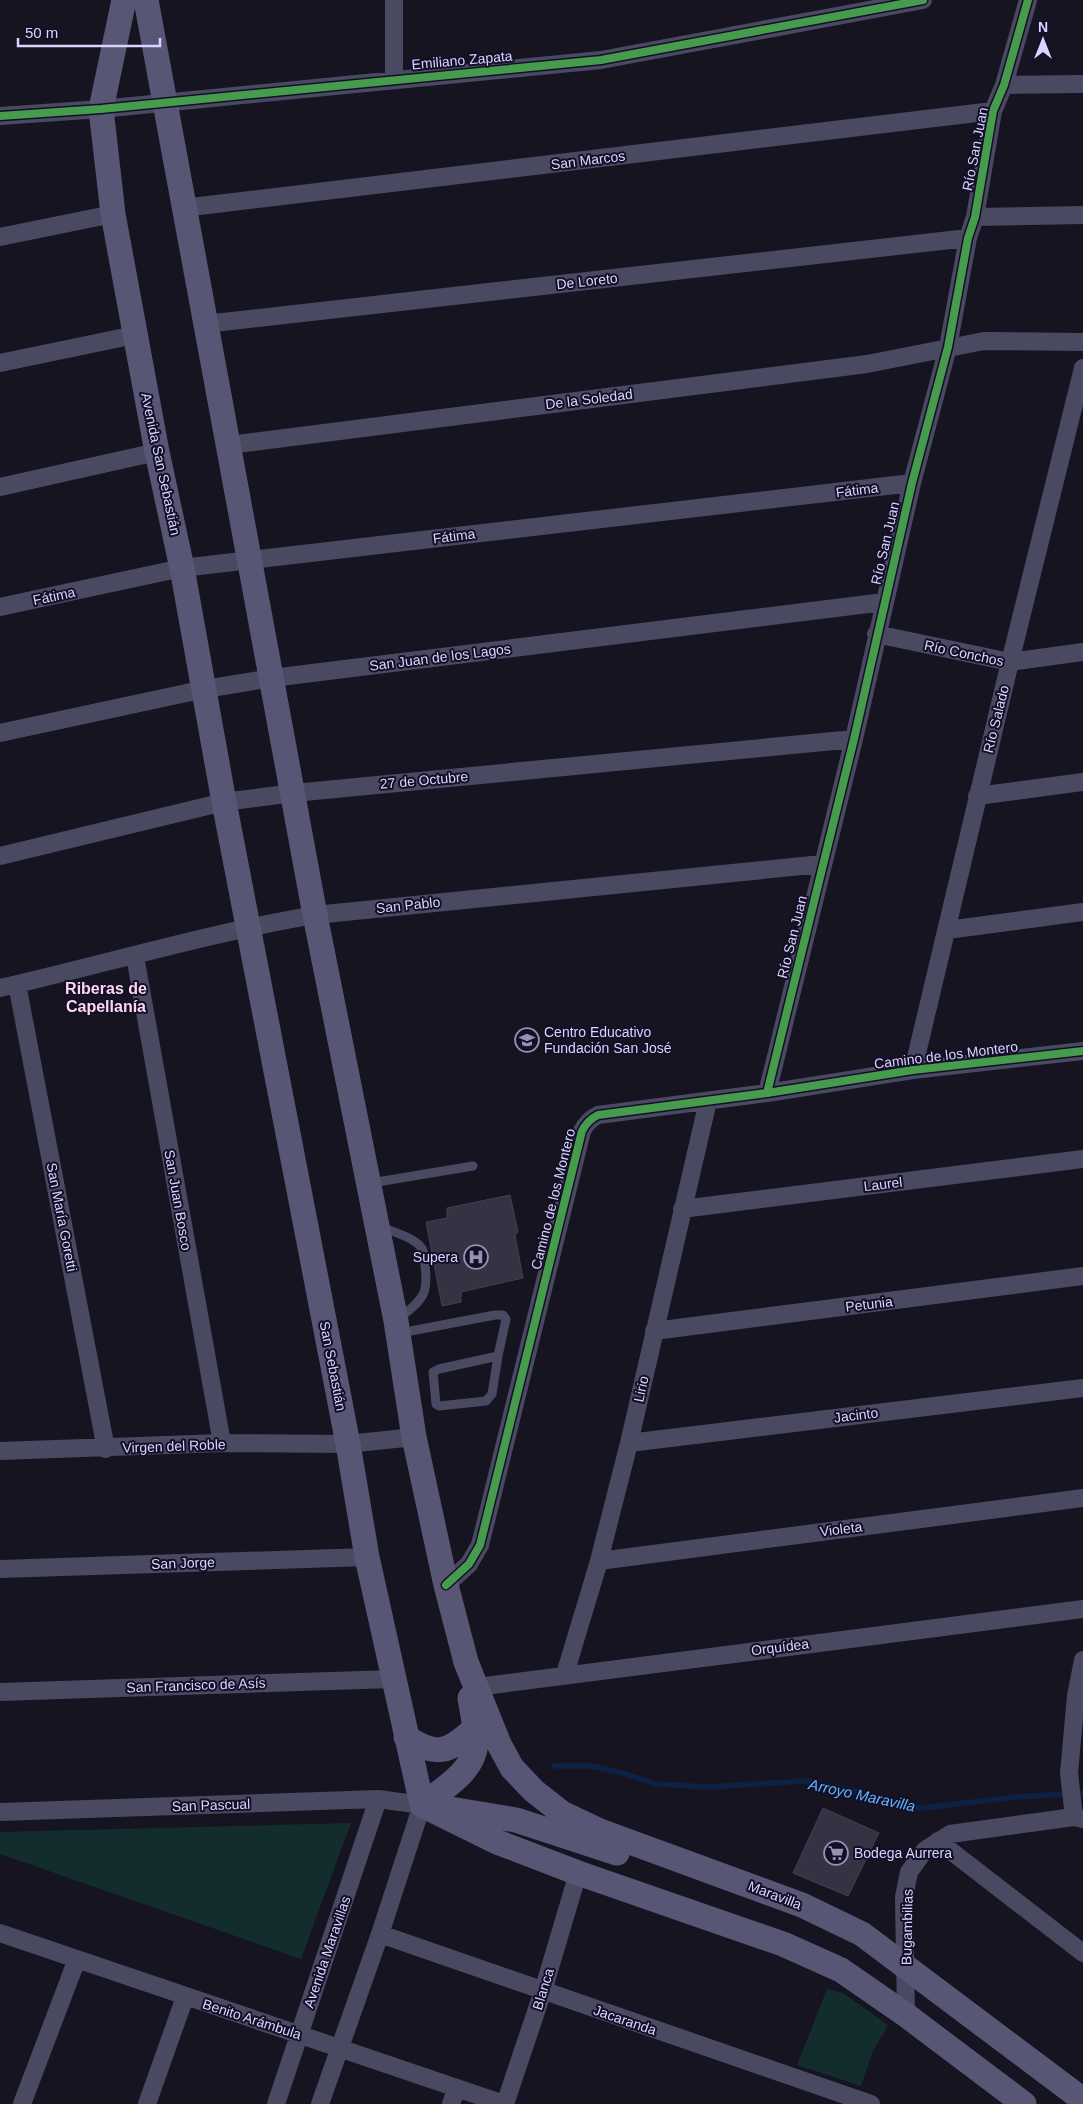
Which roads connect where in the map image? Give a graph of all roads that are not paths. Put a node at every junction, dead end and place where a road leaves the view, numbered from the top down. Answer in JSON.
{"nodes":[{"id":1,"x":124,"y":0,"type":"edge"},
{"id":2,"x":146,"y":0,"type":"edge"},
{"id":3,"x":394,"y":0,"type":"edge"},
{"id":4,"x":923,"y":0,"type":"edge"},
{"id":5,"x":1028,"y":0,"type":"edge"},
{"id":6,"x":394,"y":79,"type":"junction"},
{"id":7,"x":1083,"y":84,"type":"edge"},
{"id":8,"x":1004,"y":85,"type":"junction"},
{"id":9,"x":164,"y":102,"type":"junction"},
{"id":10,"x":101,"y":110,"type":"junction"},
{"id":11,"x":993,"y":111,"type":"junction"},
{"id":12,"x":0,"y":116,"type":"edge"},
{"id":13,"x":183,"y":208,"type":"junction"},
{"id":14,"x":113,"y":214,"type":"junction"},
{"id":15,"x":1083,"y":215,"type":"edge"},
{"id":16,"x":974,"y":217,"type":"junction"},
{"id":17,"x":0,"y":237,"type":"edge"},
{"id":18,"x":968,"y":238,"type":"junction"},
{"id":19,"x":205,"y":324,"type":"junction"},
{"id":20,"x":135,"y":334,"type":"junction"},
{"id":21,"x":1083,"y":342,"type":"edge"},
{"id":22,"x":948,"y":347,"type":"junction"},
{"id":23,"x":0,"y":363,"type":"edge"},
{"id":24,"x":1083,"y":368,"type":"edge"},
{"id":25,"x":229,"y":445,"type":"junction"},
{"id":26,"x":157,"y":452,"type":"junction"},
{"id":27,"x":912,"y":483,"type":"junction"},
{"id":28,"x":0,"y":487,"type":"edge"},
{"id":29,"x":249,"y":560,"type":"junction"},
{"id":30,"x":182,"y":568,"type":"junction"},
{"id":31,"x":884,"y":602,"type":"junction"},
{"id":32,"x":0,"y":607,"type":"edge"},
{"id":33,"x":876,"y":634,"type":"junction"},
{"id":34,"x":1083,"y":652,"type":"edge"},
{"id":35,"x":1010,"y":662,"type":"junction"},
{"id":36,"x":272,"y":678,"type":"junction"},
{"id":37,"x":205,"y":688,"type":"junction"},
{"id":38,"x":0,"y":733,"type":"edge"},
{"id":39,"x":854,"y":739,"type":"junction"},
{"id":40,"x":1083,"y":782,"type":"edge"},
{"id":41,"x":294,"y":793,"type":"junction"},
{"id":42,"x":977,"y":796,"type":"junction"},
{"id":43,"x":224,"y":802,"type":"junction"},
{"id":44,"x":0,"y":856,"type":"edge"},
{"id":45,"x":822,"y":864,"type":"junction"},
{"id":46,"x":1083,"y":912,"type":"edge"},
{"id":47,"x":316,"y":915,"type":"junction"},
{"id":48,"x":249,"y":926,"type":"junction"},
{"id":49,"x":947,"y":930,"type":"junction"},
{"id":50,"x":135,"y":956,"type":"junction"},
{"id":51,"x":17,"y":984,"type":"junction"},
{"id":52,"x":0,"y":988,"type":"edge"},
{"id":53,"x":1083,"y":1051,"type":"edge"},
{"id":54,"x":913,"y":1070,"type":"junction"},
{"id":55,"x":767,"y":1093,"type":"junction"},
{"id":56,"x":708,"y":1101,"type":"junction"},
{"id":57,"x":1083,"y":1160,"type":"edge"},
{"id":58,"x":473,"y":1166,"type":"dead end"},
{"id":59,"x":368,"y":1183,"type":"junction"},
{"id":60,"x":682,"y":1208,"type":"junction"},
{"id":61,"x":376,"y":1225,"type":"junction"},
{"id":62,"x":1083,"y":1276,"type":"edge"},
{"id":63,"x":397,"y":1327,"type":"junction"},
{"id":64,"x":654,"y":1331,"type":"junction"},
{"id":65,"x":498,"y":1356,"type":"junction"},
{"id":66,"x":1083,"y":1388,"type":"edge"},
{"id":67,"x":414,"y":1437,"type":"junction"},
{"id":68,"x":222,"y":1443,"type":"junction"},
{"id":69,"x":629,"y":1443,"type":"junction"},
{"id":70,"x":348,"y":1444,"type":"junction"},
{"id":71,"x":106,"y":1449,"type":"junction"},
{"id":72,"x":0,"y":1451,"type":"edge"},
{"id":73,"x":1083,"y":1498,"type":"edge"},
{"id":74,"x":367,"y":1558,"type":"junction"},
{"id":75,"x":599,"y":1561,"type":"junction"},
{"id":76,"x":0,"y":1569,"type":"edge"},
{"id":77,"x":446,"y":1584,"type":"junction"},
{"id":78,"x":1083,"y":1609,"type":"edge"},
{"id":79,"x":1083,"y":1660,"type":"edge"},
{"id":80,"x":466,"y":1662,"type":"junction"},
{"id":81,"x":565,"y":1674,"type":"junction"},
{"id":82,"x":393,"y":1679,"type":"junction"},
{"id":83,"x":0,"y":1692,"type":"edge"},
{"id":84,"x":478,"y":1693,"type":"junction"},
{"id":85,"x":1080,"y":1697,"type":"edge"},
{"id":86,"x":474,"y":1729,"type":"junction"},
{"id":87,"x":406,"y":1737,"type":"junction"},
{"id":88,"x":378,"y":1799,"type":"junction"},
{"id":89,"x":422,"y":1805,"type":"junction"},
{"id":90,"x":0,"y":1812,"type":"edge"},
{"id":91,"x":1077,"y":1815,"type":"edge"},
{"id":92,"x":938,"y":1841,"type":"junction"},
{"id":93,"x":674,"y":1858,"type":"junction"},
{"id":94,"x":578,"y":1873,"type":"junction"},
{"id":95,"x":0,"y":1933,"type":"edge"},
{"id":96,"x":380,"y":1934,"type":"junction"},
{"id":97,"x":1083,"y":1952,"type":"edge"},
{"id":98,"x":77,"y":1959,"type":"junction"},
{"id":99,"x":906,"y":1966,"type":"junction"},
{"id":100,"x":543,"y":1991,"type":"junction"},
{"id":101,"x":185,"y":1997,"type":"junction"},
{"id":102,"x":906,"y":2015,"type":"junction"},
{"id":103,"x":299,"y":2035,"type":"junction"},
{"id":104,"x":339,"y":2048,"type":"junction"},
{"id":105,"x":454,"y":2096,"type":"edge"},
{"id":106,"x":1083,"y":2100,"type":"edge"},
{"id":107,"x":22,"y":2104,"type":"edge"},
{"id":108,"x":147,"y":2104,"type":"edge"},
{"id":109,"x":276,"y":2104,"type":"edge"},
{"id":110,"x":320,"y":2104,"type":"edge"},
{"id":111,"x":505,"y":2104,"type":"edge"},
{"id":112,"x":871,"y":2104,"type":"edge"},
{"id":113,"x":1024,"y":2104,"type":"edge"}],
"edges":[{"from":1,"to":10,"type":"main road","name":"Avenida San Sebastián"},
{"from":2,"to":9,"type":"main road"},
{"from":3,"to":6,"type":"street"},
{"from":4,"to":6,"type":"street","name":"Emiliano Zapata"},
{"from":5,"to":8,"type":"street","name":"Río San Juan"},
{"from":6,"to":9,"type":"street","name":"Emiliano Zapata"},
{"from":7,"to":8,"type":"street"},
{"from":8,"to":11,"type":"street","name":"Río San Juan"},
{"from":9,"to":10,"type":"street","name":"Emiliano Zapata"},
{"from":9,"to":13,"type":"main road"},
{"from":10,"to":12,"type":"street","name":"Emiliano Zapata"},
{"from":10,"to":14,"type":"main road","name":"Avenida San Sebastián"},
{"from":11,"to":13,"type":"street","name":"San Marcos"},
{"from":11,"to":16,"type":"street","name":"Río San Juan"},
{"from":13,"to":19,"type":"main road"},
{"from":14,"to":17,"type":"street"},
{"from":14,"to":20,"type":"main road","name":"Avenida San Sebastián"},
{"from":15,"to":16,"type":"street"},
{"from":16,"to":18,"type":"street","name":"Río San Juan"},
{"from":18,"to":19,"type":"street","name":"De Loreto"},
{"from":18,"to":22,"type":"street","name":"Río San Juan"},
{"from":19,"to":25,"type":"main road"},
{"from":20,"to":23,"type":"street"},
{"from":20,"to":26,"type":"main road","name":"Avenida San Sebastián"},
{"from":21,"to":22,"type":"street","name":"De la Soledad"},
{"from":22,"to":25,"type":"street","name":"De la Soledad"},
{"from":22,"to":27,"type":"street","name":"Río San Juan"},
{"from":24,"to":35,"type":"street","name":"Río Salado"},
{"from":25,"to":29,"type":"main road"},
{"from":26,"to":28,"type":"street"},
{"from":26,"to":30,"type":"main road","name":"Avenida San Sebastián"},
{"from":27,"to":29,"type":"street","name":"Fátima"},
{"from":27,"to":31,"type":"street","name":"Río San Juan"},
{"from":29,"to":30,"type":"street","name":"Fátima"},
{"from":29,"to":36,"type":"main road"},
{"from":30,"to":32,"type":"street","name":"Fátima"},
{"from":30,"to":37,"type":"main road","name":"Avenida San Sebastián"},
{"from":31,"to":33,"type":"street","name":"Río San Juan"},
{"from":31,"to":36,"type":"street","name":"San Juan de los Lagos"},
{"from":33,"to":35,"type":"street","name":"Río Conchos"},
{"from":33,"to":39,"type":"street","name":"Río San Juan"},
{"from":34,"to":35,"type":"street","name":"Río Conchos"},
{"from":35,"to":42,"type":"street","name":"Río Salado"},
{"from":36,"to":37,"type":"street","name":"San Juan de los Lagos"},
{"from":36,"to":41,"type":"main road"},
{"from":37,"to":38,"type":"street","name":"San Juan de los Lagos"},
{"from":37,"to":43,"type":"main road","name":"Avenida San Sebastián"},
{"from":39,"to":41,"type":"street","name":"27 de Octubre"},
{"from":39,"to":45,"type":"street","name":"Río San Juan"},
{"from":40,"to":42,"type":"street"},
{"from":41,"to":43,"type":"street","name":"27 de Octubre"},
{"from":41,"to":47,"type":"main road"},
{"from":42,"to":49,"type":"street","name":"Río Salado"},
{"from":43,"to":44,"type":"street","name":"27 de Octubre"},
{"from":43,"to":48,"type":"main road","name":"Avenida San Sebastián"},
{"from":45,"to":47,"type":"street","name":"San Pablo"},
{"from":45,"to":55,"type":"street","name":"Río San Juan"},
{"from":46,"to":49,"type":"street"},
{"from":47,"to":48,"type":"street","name":"San Pablo"},
{"from":47,"to":59,"type":"main road"},
{"from":48,"to":50,"type":"street","name":"San Pablo"},
{"from":48,"to":70,"type":"main road","name":"San Sebastián"},
{"from":49,"to":54,"type":"street","name":"Río Salado"},
{"from":50,"to":51,"type":"street","name":"San Pablo"},
{"from":50,"to":68,"type":"street","name":"San Juan Bosco"},
{"from":51,"to":52,"type":"street","name":"San Pablo"},
{"from":51,"to":71,"type":"street","name":"San María Goretti"},
{"from":53,"to":54,"type":"street","name":"Camino de los Montero"},
{"from":54,"to":55,"type":"street","name":"Camino de los Montero"},
{"from":55,"to":56,"type":"street","name":"Camino de los Montero"},
{"from":56,"to":60,"type":"street","name":"Lirio"},
{"from":56,"to":77,"type":"street","name":"Camino de los Montero"},
{"from":57,"to":60,"type":"street","name":"Laurel"},
{"from":58,"to":59,"type":"lane"},
{"from":59,"to":61,"type":"main road"},
{"from":60,"to":64,"type":"street","name":"Lirio"},
{"from":61,"to":63,"type":"main road"},
{"from":61,"to":63,"type":"lane"},
{"from":62,"to":64,"type":"street","name":"Petunia"},
{"from":63,"to":65,"type":"lane"},
{"from":63,"to":67,"type":"main road"},
{"from":64,"to":69,"type":"street","name":"Lirio"},
{"from":65,"to":65,"type":"lane"},
{"from":66,"to":69,"type":"street","name":"Jacinto"},
{"from":67,"to":70,"type":"street","name":"Virgen del Roble"},
{"from":67,"to":77,"type":"main road"},
{"from":68,"to":70,"type":"street","name":"Virgen del Roble"},
{"from":68,"to":71,"type":"street","name":"Virgen del Roble"},
{"from":69,"to":75,"type":"street","name":"Lirio"},
{"from":70,"to":74,"type":"main road","name":"San Sebastián"},
{"from":71,"to":72,"type":"street","name":"Virgen del Roble"},
{"from":73,"to":75,"type":"street","name":"Violeta"},
{"from":74,"to":76,"type":"street","name":"San Jorge"},
{"from":74,"to":82,"type":"main road","name":"San Sebastián"},
{"from":75,"to":81,"type":"street","name":"Lirio"},
{"from":77,"to":80,"type":"main road"},
{"from":78,"to":81,"type":"street","name":"Orquídea"},
{"from":79,"to":85,"type":"street"},
{"from":80,"to":84,"type":"main road"},
{"from":80,"to":86,"type":"main road"},
{"from":81,"to":84,"type":"street","name":"Orquídea"},
{"from":82,"to":83,"type":"street","name":"San Francisco de Asís"},
{"from":82,"to":87,"type":"main road","name":"San Sebastián"},
{"from":84,"to":93,"type":"main road","name":"Maravilla"},
{"from":85,"to":91,"type":"street"},
{"from":86,"to":87,"type":"main road"},
{"from":86,"to":89,"type":"main road"},
{"from":87,"to":89,"type":"main road","name":"San Sebastián"},
{"from":88,"to":89,"type":"street","name":"San Pascual"},
{"from":88,"to":90,"type":"street","name":"San Pascual"},
{"from":88,"to":103,"type":"street","name":"Avenida Maravillas"},
{"from":89,"to":93,"type":"main road"},
{"from":89,"to":94,"type":"main road"},
{"from":89,"to":96,"type":"street"},
{"from":91,"to":92,"type":"street","name":"Bugambilias"},
{"from":92,"to":97,"type":"street"},
{"from":92,"to":99,"type":"street","name":"Bugambilias"},
{"from":93,"to":99,"type":"main road","name":"Maravilla"},
{"from":94,"to":100,"type":"street","name":"Blanca"},
{"from":94,"to":102,"type":"main road"},
{"from":95,"to":98,"type":"street","name":"Benito Arámbula"},
{"from":96,"to":100,"type":"street","name":"Jacaranda"},
{"from":96,"to":104,"type":"street"},
{"from":98,"to":101,"type":"street","name":"Benito Arámbula"},
{"from":98,"to":107,"type":"street"},
{"from":99,"to":102,"type":"street","name":"Bugambilias"},
{"from":99,"to":106,"type":"main road","name":"Maravilla"},
{"from":100,"to":111,"type":"street","name":"Blanca"},
{"from":100,"to":112,"type":"street","name":"Jacaranda"},
{"from":101,"to":103,"type":"street","name":"Benito Arámbula"},
{"from":101,"to":108,"type":"street"},
{"from":102,"to":113,"type":"main road"},
{"from":103,"to":104,"type":"street","name":"Benito Arámbula"},
{"from":103,"to":109,"type":"street","name":"Avenida Maravillas"},
{"from":104,"to":105,"type":"street","name":"Benito Arámbula"},
{"from":104,"to":110,"type":"street"},
{"from":105,"to":111,"type":"street","name":"Benito Arámbula"}]}
